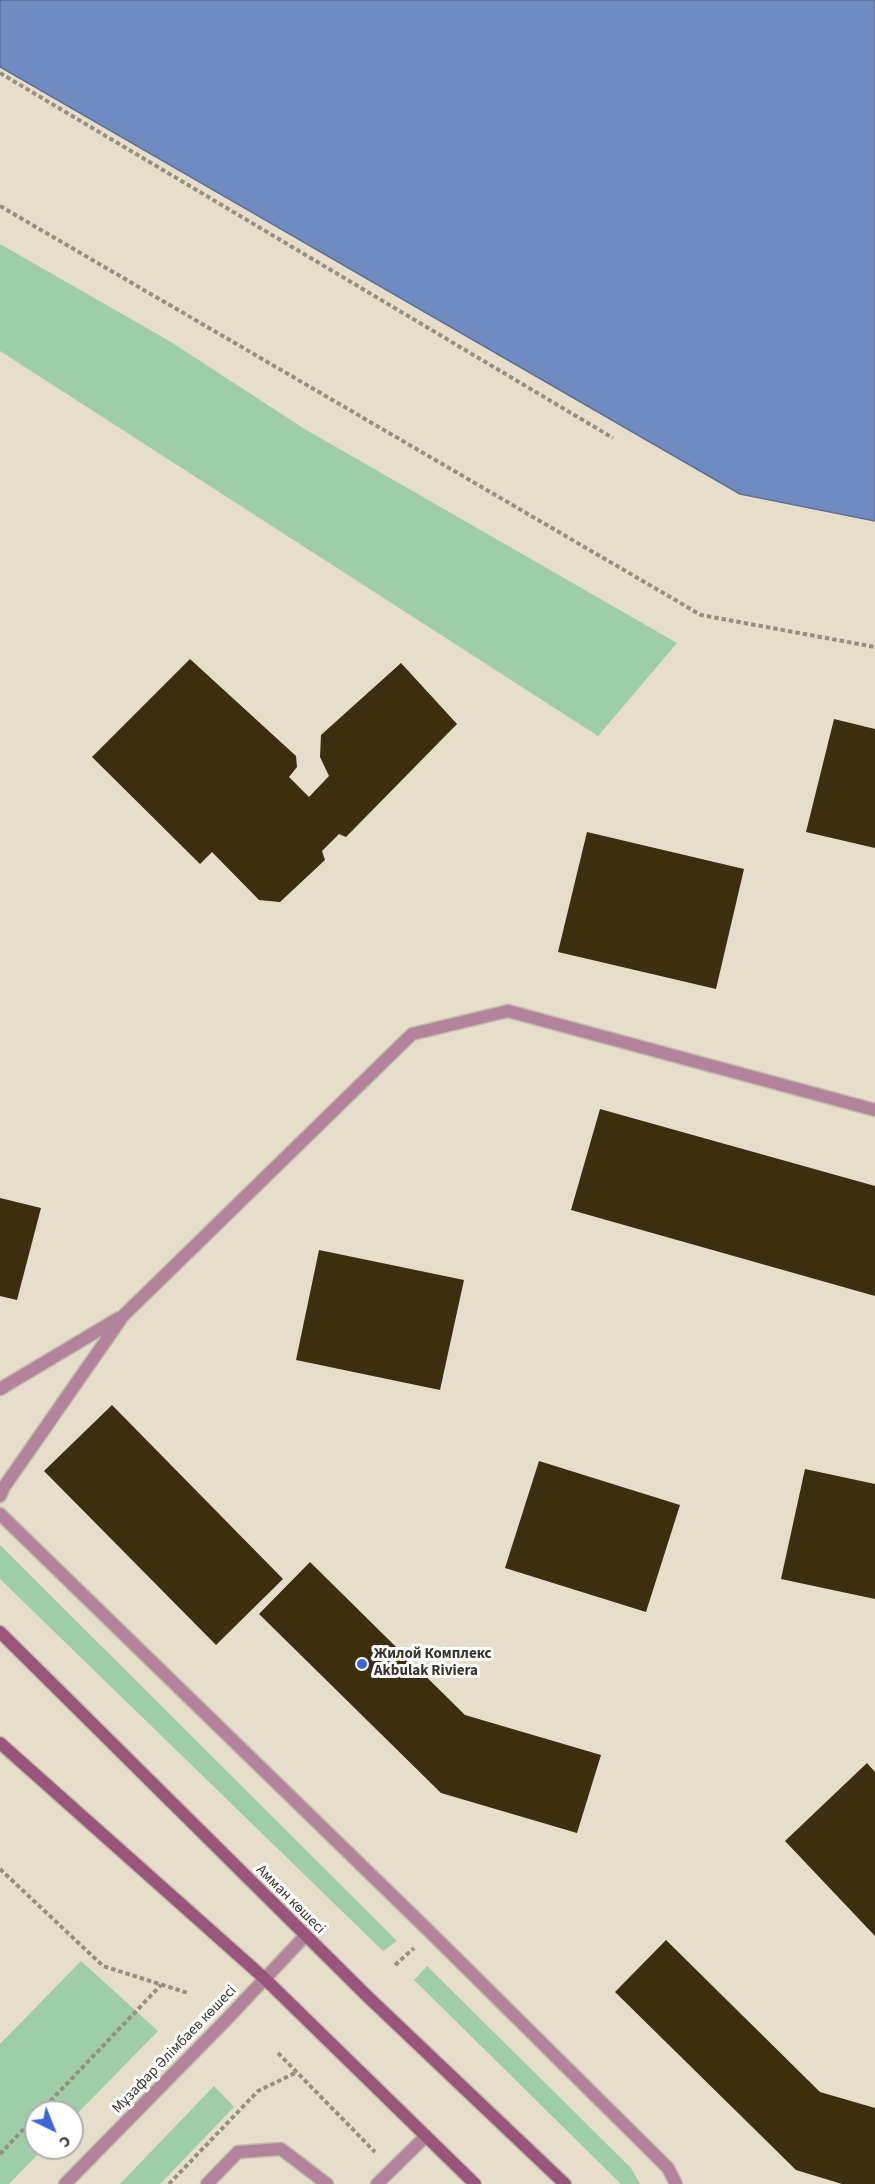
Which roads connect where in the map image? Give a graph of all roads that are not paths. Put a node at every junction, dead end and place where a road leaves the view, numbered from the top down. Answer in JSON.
{"nodes":[{"id":1,"x":875,"y":1110,"type":"edge"},
{"id":2,"x":123,"y":1316,"type":"junction"},
{"id":3,"x":0,"y":1389,"type":"edge"},
{"id":4,"x":0,"y":1496,"type":"edge"},
{"id":5,"x":0,"y":1514,"type":"edge"},
{"id":6,"x":0,"y":1632,"type":"edge"},
{"id":7,"x":0,"y":1743,"type":"edge"},
{"id":8,"x":305,"y":1936,"type":"junction"},
{"id":9,"x":264,"y":1978,"type":"junction"},
{"id":10,"x":426,"y":2136,"type":"junction"},
{"id":11,"x":65,"y":2184,"type":"edge"},
{"id":12,"x":207,"y":2184,"type":"edge"},
{"id":13,"x":327,"y":2184,"type":"edge"},
{"id":14,"x":377,"y":2184,"type":"edge"},
{"id":15,"x":475,"y":2184,"type":"edge"},
{"id":16,"x":565,"y":2184,"type":"edge"},
{"id":17,"x":676,"y":2184,"type":"edge"}],
"edges":[{"from":1,"to":2,"type":"street"},
{"from":2,"to":3,"type":"street"},
{"from":2,"to":4,"type":"street"},
{"from":5,"to":17,"type":"street"},
{"from":6,"to":8,"type":"main road","name":"Амман көшесі"},
{"from":7,"to":9,"type":"main road"},
{"from":8,"to":9,"type":"street","name":"Мұзафар Әлімбаев көшесі"},
{"from":8,"to":16,"type":"main road","name":"Амман көшесі"},
{"from":9,"to":10,"type":"main road"},
{"from":9,"to":11,"type":"street","name":"Мұзафар Әлімбаев көшесі"},
{"from":10,"to":14,"type":"street"},
{"from":10,"to":15,"type":"main road"},
{"from":12,"to":13,"type":"street"}]}
